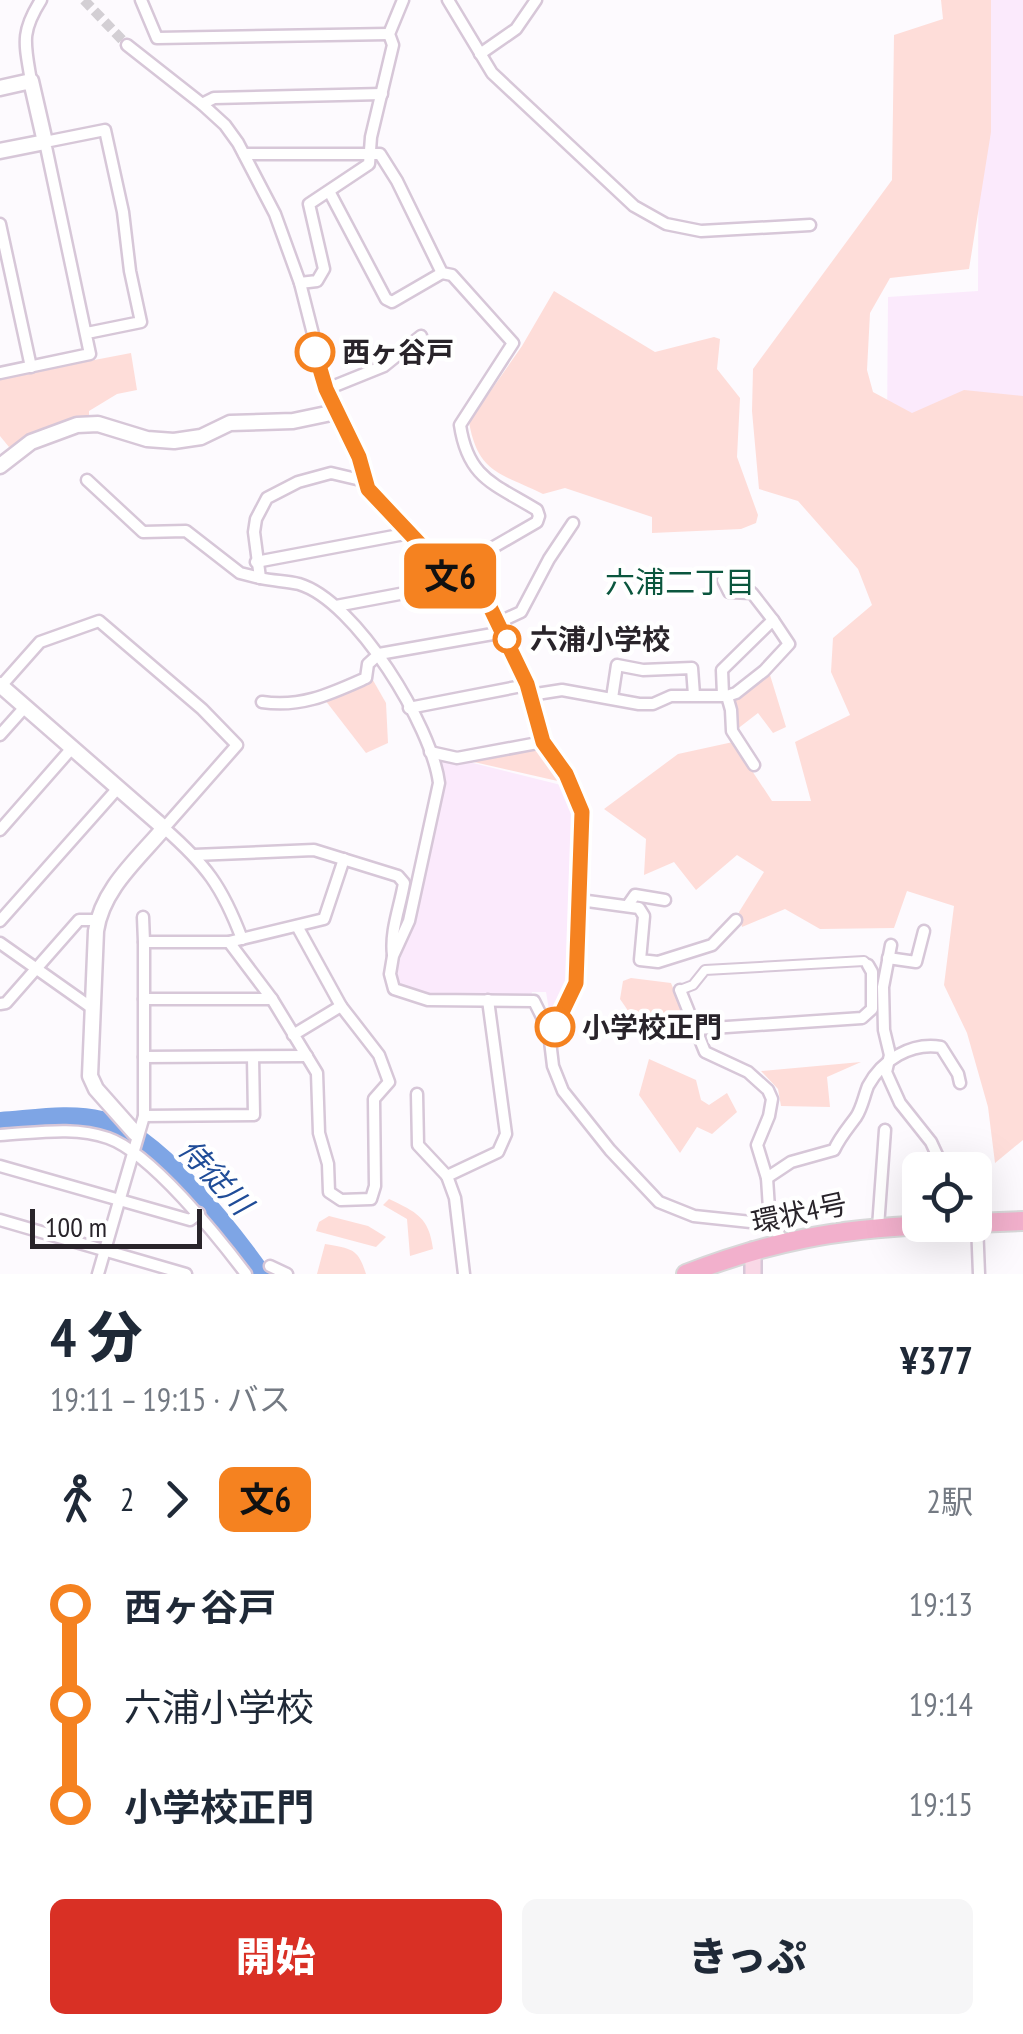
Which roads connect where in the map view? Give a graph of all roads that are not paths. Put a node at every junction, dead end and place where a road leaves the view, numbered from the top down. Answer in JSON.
{"nodes":[{"id":1,"x":41,"y":0,"type":"edge"},
{"id":2,"x":141,"y":0,"type":"edge"},
{"id":3,"x":404,"y":0,"type":"edge"},
{"id":4,"x":448,"y":0,"type":"edge"},
{"id":5,"x":536,"y":0,"type":"edge"},
{"id":6,"x":389,"y":34,"type":"junction"},
{"id":7,"x":127,"y":45,"type":"tunnel mouth"},
{"id":8,"x":480,"y":54,"type":"junction"},
{"id":9,"x":31,"y":81,"type":"junction"},
{"id":10,"x":0,"y":88,"type":"edge"},
{"id":11,"x":382,"y":94,"type":"junction"},
{"id":12,"x":202,"y":104,"type":"junction"},
{"id":13,"x":44,"y":142,"type":"junction"},
{"id":14,"x":0,"y":151,"type":"edge"},
{"id":15,"x":244,"y":154,"type":"junction"},
{"id":16,"x":370,"y":156,"type":"junction"},
{"id":17,"x":330,"y":193,"type":"junction"},
{"id":18,"x":0,"y":224,"type":"edge"},
{"id":19,"x":810,"y":225,"type":"dead end"},
{"id":20,"x":442,"y":273,"type":"junction"},
{"id":21,"x":300,"y":283,"type":"junction"},
{"id":22,"x":87,"y":333,"type":"junction"},
{"id":23,"x":420,"y":336,"type":"dead end"},
{"id":24,"x":30,"y":367,"type":"junction"},
{"id":25,"x":0,"y":373,"type":"edge"},
{"id":26,"x":326,"y":389,"type":"junction"},
{"id":27,"x":336,"y":412,"type":"junction"},
{"id":28,"x":3,"y":457,"type":"edge"},
{"id":29,"x":88,"y":480,"type":"dead end"},
{"id":30,"x":365,"y":481,"type":"junction"},
{"id":31,"x":573,"y":522,"type":"dead end"},
{"id":32,"x":410,"y":532,"type":"junction"},
{"id":33,"x":256,"y":562,"type":"junction"},
{"id":34,"x":448,"y":574,"type":"junction"},
{"id":35,"x":260,"y":578,"type":"junction"},
{"id":36,"x":723,"y":580,"type":"dead end"},
{"id":37,"x":458,"y":583,"type":"junction"},
{"id":38,"x":336,"y":606,"type":"junction"},
{"id":39,"x":773,"y":620,"type":"junction"},
{"id":40,"x":502,"y":627,"type":"junction"},
{"id":41,"x":379,"y":654,"type":"junction"},
{"id":42,"x":1,"y":685,"type":"edge"},
{"id":43,"x":529,"y":690,"type":"junction"},
{"id":44,"x":694,"y":695,"type":"junction"},
{"id":45,"x":725,"y":696,"type":"junction"},
{"id":46,"x":612,"y":698,"type":"junction"},
{"id":47,"x":262,"y":702,"type":"dead end"},
{"id":48,"x":25,"y":706,"type":"junction"},
{"id":49,"x":409,"y":708,"type":"junction"},
{"id":50,"x":0,"y":735,"type":"edge"},
{"id":51,"x":543,"y":742,"type":"junction"},
{"id":52,"x":72,"y":748,"type":"junction"},
{"id":53,"x":430,"y":752,"type":"junction"},
{"id":54,"x":754,"y":765,"type":"dead end"},
{"id":55,"x":118,"y":788,"type":"junction"},
{"id":56,"x":164,"y":828,"type":"junction"},
{"id":57,"x":0,"y":830,"type":"edge"},
{"id":58,"x":194,"y":855,"type":"junction"},
{"id":59,"x":344,"y":859,"type":"junction"},
{"id":60,"x":580,"y":900,"type":"junction"},
{"id":61,"x":664,"y":900,"type":"dead end"},
{"id":62,"x":628,"y":904,"type":"junction"},
{"id":63,"x":144,"y":917,"type":"dead end"},
{"id":64,"x":98,"y":920,"type":"junction"},
{"id":65,"x":736,"y":920,"type":"dead end"},
{"id":66,"x":0,"y":922,"type":"edge"},
{"id":67,"x":297,"y":926,"type":"junction"},
{"id":68,"x":924,"y":931,"type":"dead end"},
{"id":69,"x":242,"y":939,"type":"junction"},
{"id":70,"x":0,"y":942,"type":"edge"},
{"id":71,"x":144,"y":942,"type":"junction"},
{"id":72,"x":228,"y":942,"type":"junction"},
{"id":73,"x":891,"y":945,"type":"dead end"},
{"id":74,"x":393,"y":956,"type":"junction"},
{"id":75,"x":888,"y":958,"type":"junction"},
{"id":76,"x":868,"y":965,"type":"joint"},
{"id":77,"x":36,"y":968,"type":"junction"},
{"id":78,"x":680,"y":990,"type":"joint"},
{"id":79,"x":144,"y":999,"type":"junction"},
{"id":80,"x":272,"y":999,"type":"junction"},
{"id":81,"x":488,"y":1000,"type":"junction"},
{"id":82,"x":0,"y":1004,"type":"edge"},
{"id":83,"x":341,"y":1006,"type":"junction"},
{"id":84,"x":92,"y":1008,"type":"junction"},
{"id":85,"x":697,"y":1028,"type":"junction"},
{"id":86,"x":551,"y":1034,"type":"junction"},
{"id":87,"x":293,"y":1035,"type":"junction"},
{"id":88,"x":254,"y":1056,"type":"junction"},
{"id":89,"x":306,"y":1056,"type":"junction"},
{"id":90,"x":144,"y":1057,"type":"junction"},
{"id":91,"x":887,"y":1062,"type":"junction"},
{"id":92,"x":960,"y":1083,"type":"dead end"},
{"id":93,"x":416,"y":1094,"type":"dead end"},
{"id":94,"x":885,"y":1130,"type":"dead end"},
{"id":95,"x":138,"y":1135,"type":"junction"},
{"id":96,"x":0,"y":1136,"type":"edge"},
{"id":97,"x":936,"y":1152,"type":"edge"},
{"id":98,"x":0,"y":1166,"type":"edge"},
{"id":99,"x":447,"y":1176,"type":"junction"},
{"id":100,"x":767,"y":1178,"type":"junction"},
{"id":101,"x":120,"y":1200,"type":"junction"},
{"id":102,"x":198,"y":1213,"type":"junction"},
{"id":103,"x":0,"y":1220,"type":"edge"},
{"id":104,"x":1023,"y":1221,"type":"edge"},
{"id":105,"x":992,"y":1222,"type":"edge"},
{"id":106,"x":770,"y":1224,"type":"junction"},
{"id":107,"x":902,"y":1226,"type":"edge"},
{"id":108,"x":878,"y":1227,"type":"junction"},
{"id":109,"x":784,"y":1241,"type":"junction"},
{"id":110,"x":977,"y":1242,"type":"edge"},
{"id":111,"x":105,"y":1251,"type":"junction"},
{"id":112,"x":270,"y":1266,"type":"dead end"},
{"id":113,"x":756,"y":1266,"type":"edge"},
{"id":114,"x":98,"y":1274,"type":"edge"},
{"id":115,"x":186,"y":1274,"type":"edge"},
{"id":116,"x":246,"y":1274,"type":"edge"},
{"id":117,"x":287,"y":1274,"type":"edge"},
{"id":118,"x":464,"y":1274,"type":"edge"},
{"id":119,"x":686,"y":1274,"type":"edge"},
{"id":120,"x":979,"y":1274,"type":"edge"}],
"edges":[{"from":1,"to":9,"type":"street"},
{"from":2,"to":6,"type":"street"},
{"from":3,"to":6,"type":"street"},
{"from":4,"to":8,"type":"street"},
{"from":5,"to":8,"type":"street"},
{"from":6,"to":11,"type":"street"},
{"from":7,"to":12,"type":"street"},
{"from":8,"to":19,"type":"street"},
{"from":9,"to":10,"type":"street"},
{"from":9,"to":13,"type":"street"},
{"from":11,"to":12,"type":"street"},
{"from":11,"to":16,"type":"street"},
{"from":12,"to":15,"type":"street"},
{"from":13,"to":14,"type":"street"},
{"from":13,"to":22,"type":"street"},
{"from":13,"to":22,"type":"street"},
{"from":15,"to":16,"type":"street"},
{"from":15,"to":21,"type":"street"},
{"from":16,"to":17,"type":"street"},
{"from":16,"to":20,"type":"street"},
{"from":17,"to":20,"type":"street"},
{"from":17,"to":21,"type":"street"},
{"from":18,"to":24,"type":"street"},
{"from":20,"to":34,"type":"street"},
{"from":21,"to":26,"type":"street"},
{"from":22,"to":24,"type":"street"},
{"from":23,"to":26,"type":"street"},
{"from":24,"to":25,"type":"street"},
{"from":26,"to":27,"type":"street"},
{"from":27,"to":28,"type":"street"},
{"from":27,"to":30,"type":"street"},
{"from":29,"to":35,"type":"street"},
{"from":30,"to":32,"type":"street"},
{"from":30,"to":33,"type":"street"},
{"from":31,"to":40,"type":"street"},
{"from":32,"to":33,"type":"street"},
{"from":32,"to":34,"type":"street"},
{"from":33,"to":35,"type":"street"},
{"from":34,"to":37,"type":"street"},
{"from":35,"to":38,"type":"street"},
{"from":36,"to":39,"type":"street"},
{"from":37,"to":38,"type":"street"},
{"from":37,"to":40,"type":"street"},
{"from":38,"to":41,"type":"street"},
{"from":39,"to":45,"type":"street"},
{"from":39,"to":45,"type":"street"},
{"from":40,"to":41,"type":"street"},
{"from":40,"to":43,"type":"street"},
{"from":41,"to":47,"type":"street"},
{"from":41,"to":49,"type":"street"},
{"from":42,"to":48,"type":"street"},
{"from":42,"to":56,"type":"street"},
{"from":43,"to":46,"type":"street"},
{"from":43,"to":49,"type":"street"},
{"from":43,"to":51,"type":"street"},
{"from":44,"to":45,"type":"street"},
{"from":44,"to":46,"type":"street"},
{"from":44,"to":46,"type":"street"},
{"from":45,"to":54,"type":"street"},
{"from":48,"to":50,"type":"street"},
{"from":48,"to":52,"type":"street"},
{"from":49,"to":53,"type":"street"},
{"from":51,"to":53,"type":"street"},
{"from":51,"to":60,"type":"street"},
{"from":52,"to":55,"type":"street"},
{"from":52,"to":57,"type":"street"},
{"from":53,"to":74,"type":"street"},
{"from":55,"to":56,"type":"street"},
{"from":55,"to":66,"type":"street"},
{"from":56,"to":58,"type":"street"},
{"from":56,"to":64,"type":"street"},
{"from":58,"to":59,"type":"street"},
{"from":58,"to":69,"type":"street"},
{"from":59,"to":67,"type":"street"},
{"from":59,"to":74,"type":"street"},
{"from":60,"to":62,"type":"street"},
{"from":60,"to":86,"type":"street"},
{"from":61,"to":62,"type":"street"},
{"from":62,"to":65,"type":"street"},
{"from":63,"to":71,"type":"street"},
{"from":64,"to":77,"type":"street"},
{"from":64,"to":84,"type":"street"},
{"from":67,"to":69,"type":"street"},
{"from":67,"to":83,"type":"street"},
{"from":68,"to":75,"type":"street"},
{"from":69,"to":72,"type":"street"},
{"from":70,"to":77,"type":"street"},
{"from":71,"to":72,"type":"street"},
{"from":71,"to":79,"type":"street"},
{"from":72,"to":80,"type":"street"},
{"from":73,"to":75,"type":"street"},
{"from":74,"to":81,"type":"street"},
{"from":75,"to":91,"type":"street"},
{"from":76,"to":78,"type":"street"},
{"from":76,"to":85,"type":"street"},
{"from":77,"to":82,"type":"street"},
{"from":77,"to":84,"type":"street"},
{"from":78,"to":85,"type":"street"},
{"from":79,"to":80,"type":"street"},
{"from":79,"to":90,"type":"street"},
{"from":80,"to":87,"type":"street"},
{"from":81,"to":86,"type":"street"},
{"from":81,"to":99,"type":"street"},
{"from":83,"to":87,"type":"street"},
{"from":83,"to":89,"type":"street"},
{"from":84,"to":95,"type":"street"},
{"from":85,"to":100,"type":"street"},
{"from":86,"to":106,"type":"street"},
{"from":87,"to":89,"type":"street"},
{"from":88,"to":89,"type":"street"},
{"from":88,"to":90,"type":"street"},
{"from":88,"to":95,"type":"street"},
{"from":90,"to":95,"type":"street"},
{"from":91,"to":92,"type":"street"},
{"from":91,"to":97,"type":"street"},
{"from":91,"to":100,"type":"street"},
{"from":93,"to":99,"type":"street"},
{"from":94,"to":108,"type":"street"},
{"from":95,"to":96,"type":"street"},
{"from":95,"to":101,"type":"street"},
{"from":95,"to":102,"type":"street"},
{"from":98,"to":101,"type":"street"},
{"from":99,"to":118,"type":"street"},
{"from":100,"to":106,"type":"street"},
{"from":101,"to":102,"type":"street"},
{"from":101,"to":111,"type":"street"},
{"from":102,"to":116,"type":"street"},
{"from":103,"to":111,"type":"street"},
{"from":104,"to":105,"type":"main road"},
{"from":106,"to":109,"type":"street"},
{"from":107,"to":108,"type":"main road","name":"環状4号"},
{"from":108,"to":109,"type":"main road","name":"環状4号"},
{"from":109,"to":113,"type":"main road","name":"環状4号"},
{"from":110,"to":120,"type":"street"},
{"from":111,"to":114,"type":"street"},
{"from":111,"to":115,"type":"street"},
{"from":112,"to":117,"type":"street"},
{"from":113,"to":119,"type":"main road","name":"環状4号"}]}
